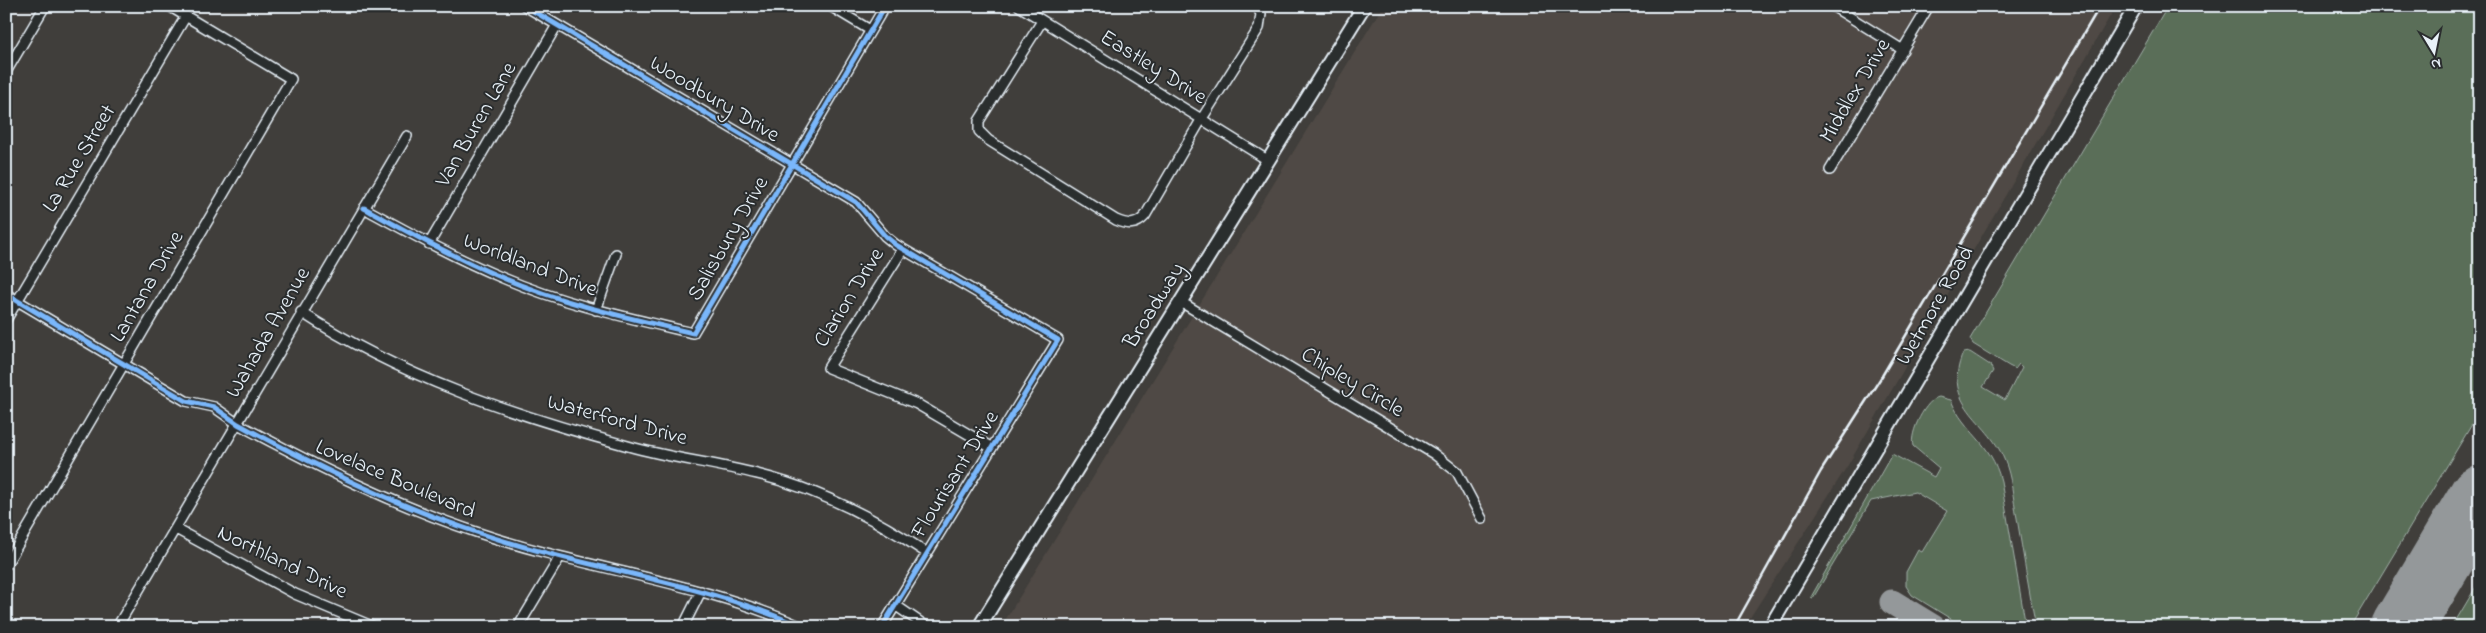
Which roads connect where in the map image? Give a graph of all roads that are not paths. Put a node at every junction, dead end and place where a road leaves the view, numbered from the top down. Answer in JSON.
{"nodes":[{"id":1,"x":45,"y":6,"type":"edge"},
{"id":2,"x":169,"y":6,"type":"edge"},
{"id":3,"x":525,"y":6,"type":"edge"},
{"id":4,"x":830,"y":6,"type":"edge"},
{"id":5,"x":886,"y":6,"type":"edge"},
{"id":6,"x":1019,"y":6,"type":"edge"},
{"id":7,"x":1258,"y":6,"type":"edge"},
{"id":8,"x":1364,"y":6,"type":"edge"},
{"id":9,"x":1832,"y":6,"type":"edge"},
{"id":10,"x":1929,"y":6,"type":"edge"},
{"id":11,"x":2136,"y":6,"type":"edge"},
{"id":12,"x":186,"y":16,"type":"junction"},
{"id":13,"x":1042,"y":21,"type":"junction"},
{"id":14,"x":557,"y":25,"type":"junction"},
{"id":15,"x":870,"y":30,"type":"junction"},
{"id":16,"x":1903,"y":50,"type":"junction"},
{"id":17,"x":6,"y":72,"type":"edge"},
{"id":18,"x":1201,"y":120,"type":"junction"},
{"id":19,"x":407,"y":136,"type":"dead end"},
{"id":20,"x":1269,"y":162,"type":"junction"},
{"id":21,"x":791,"y":164,"type":"junction"},
{"id":22,"x":1830,"y":170,"type":"dead end"},
{"id":23,"x":364,"y":208,"type":"junction"},
{"id":24,"x":429,"y":244,"type":"junction"},
{"id":25,"x":903,"y":249,"type":"junction"},
{"id":26,"x":616,"y":254,"type":"dead end"},
{"id":27,"x":6,"y":294,"type":"edge"},
{"id":28,"x":18,"y":300,"type":"junction"},
{"id":29,"x":1181,"y":302,"type":"junction"},
{"id":30,"x":596,"y":310,"type":"junction"},
{"id":31,"x":301,"y":312,"type":"junction"},
{"id":32,"x":6,"y":320,"type":"edge"},
{"id":33,"x":693,"y":333,"type":"joint"},
{"id":34,"x":1058,"y":340,"type":"joint"},
{"id":35,"x":124,"y":364,"type":"junction"},
{"id":36,"x":238,"y":424,"type":"junction"},
{"id":37,"x":992,"y":448,"type":"junction"},
{"id":38,"x":1482,"y":519,"type":"dead end"},
{"id":39,"x":176,"y":529,"type":"junction"},
{"id":40,"x":927,"y":553,"type":"junction"},
{"id":41,"x":560,"y":557,"type":"junction"},
{"id":42,"x":6,"y":565,"type":"edge"},
{"id":43,"x":701,"y":591,"type":"junction"},
{"id":44,"x":895,"y":606,"type":"junction"},
{"id":45,"x":117,"y":627,"type":"edge"},
{"id":46,"x":374,"y":627,"type":"edge"},
{"id":47,"x":518,"y":627,"type":"edge"},
{"id":48,"x":682,"y":627,"type":"edge"},
{"id":49,"x":802,"y":627,"type":"edge"},
{"id":50,"x":882,"y":627,"type":"edge"},
{"id":51,"x":927,"y":627,"type":"edge"},
{"id":52,"x":979,"y":627,"type":"edge"},
{"id":53,"x":1770,"y":627,"type":"edge"}],
"edges":[{"from":1,"to":17,"type":"street"},
{"from":2,"to":12,"type":"street"},
{"from":3,"to":14,"type":"street","name":"Woodbury Drive"},
{"from":4,"to":15,"type":"street"},
{"from":5,"to":15,"type":"street","name":"Salisbury Drive"},
{"from":6,"to":13,"type":"street","name":"Eastley Drive"},
{"from":7,"to":18,"type":"street"},
{"from":8,"to":20,"type":"main road","name":"Broadway"},
{"from":9,"to":16,"type":"street"},
{"from":10,"to":16,"type":"street","name":"Middlex Drive"},
{"from":11,"to":53,"type":"main road","name":"Wetmore Road"},
{"from":12,"to":28,"type":"street","name":"La Rue Street"},
{"from":12,"to":35,"type":"street","name":"Lantana Drive"},
{"from":13,"to":18,"type":"street","name":"Eastley Drive"},
{"from":13,"to":18,"type":"street"},
{"from":14,"to":21,"type":"street","name":"Woodbury Drive"},
{"from":14,"to":24,"type":"street","name":"Van Buren Lane"},
{"from":15,"to":21,"type":"street","name":"Salisbury Drive"},
{"from":16,"to":22,"type":"street","name":"Middlex Drive"},
{"from":18,"to":20,"type":"street","name":"Eastley Drive"},
{"from":19,"to":23,"type":"street","name":"Wahada Avenue"},
{"from":20,"to":29,"type":"main road","name":"Broadway"},
{"from":21,"to":25,"type":"street","name":"Woodbury Drive"},
{"from":21,"to":33,"type":"street","name":"Salisbury Drive"},
{"from":23,"to":24,"type":"street","name":"Worldland Drive"},
{"from":23,"to":31,"type":"street","name":"Wahada Avenue"},
{"from":24,"to":30,"type":"street","name":"Worldland Drive"},
{"from":25,"to":34,"type":"street","name":"Woodbury Drive"},
{"from":25,"to":37,"type":"street","name":"Clarion Drive"},
{"from":26,"to":30,"type":"street"},
{"from":27,"to":28,"type":"street","name":"Lovelace Boulevard"},
{"from":28,"to":32,"type":"street","name":"La Rue Street"},
{"from":28,"to":35,"type":"street","name":"Lovelace Boulevard"},
{"from":29,"to":38,"type":"street","name":"Chipley Circle"},
{"from":29,"to":52,"type":"main road","name":"Broadway"},
{"from":30,"to":33,"type":"street","name":"Worldland Drive"},
{"from":31,"to":36,"type":"street","name":"Wahada Avenue"},
{"from":31,"to":40,"type":"street","name":"Waterford Drive"},
{"from":34,"to":37,"type":"street","name":"Flourisant Drive"},
{"from":35,"to":36,"type":"street","name":"Lovelace Boulevard"},
{"from":35,"to":42,"type":"street","name":"Lantana Drive"},
{"from":36,"to":39,"type":"street","name":"Wahada Avenue"},
{"from":36,"to":41,"type":"street","name":"Lovelace Boulevard"},
{"from":37,"to":40,"type":"street","name":"Flourisant Drive"},
{"from":39,"to":45,"type":"street","name":"Wahada Avenue"},
{"from":39,"to":46,"type":"street","name":"Northland Drive"},
{"from":40,"to":44,"type":"street","name":"Flourisant Drive"},
{"from":41,"to":43,"type":"street","name":"Lovelace Boulevard"},
{"from":41,"to":47,"type":"street"},
{"from":43,"to":48,"type":"street"},
{"from":43,"to":49,"type":"street","name":"Lovelace Boulevard"},
{"from":44,"to":50,"type":"street","name":"Flourisant Drive"},
{"from":44,"to":51,"type":"street"}]}
